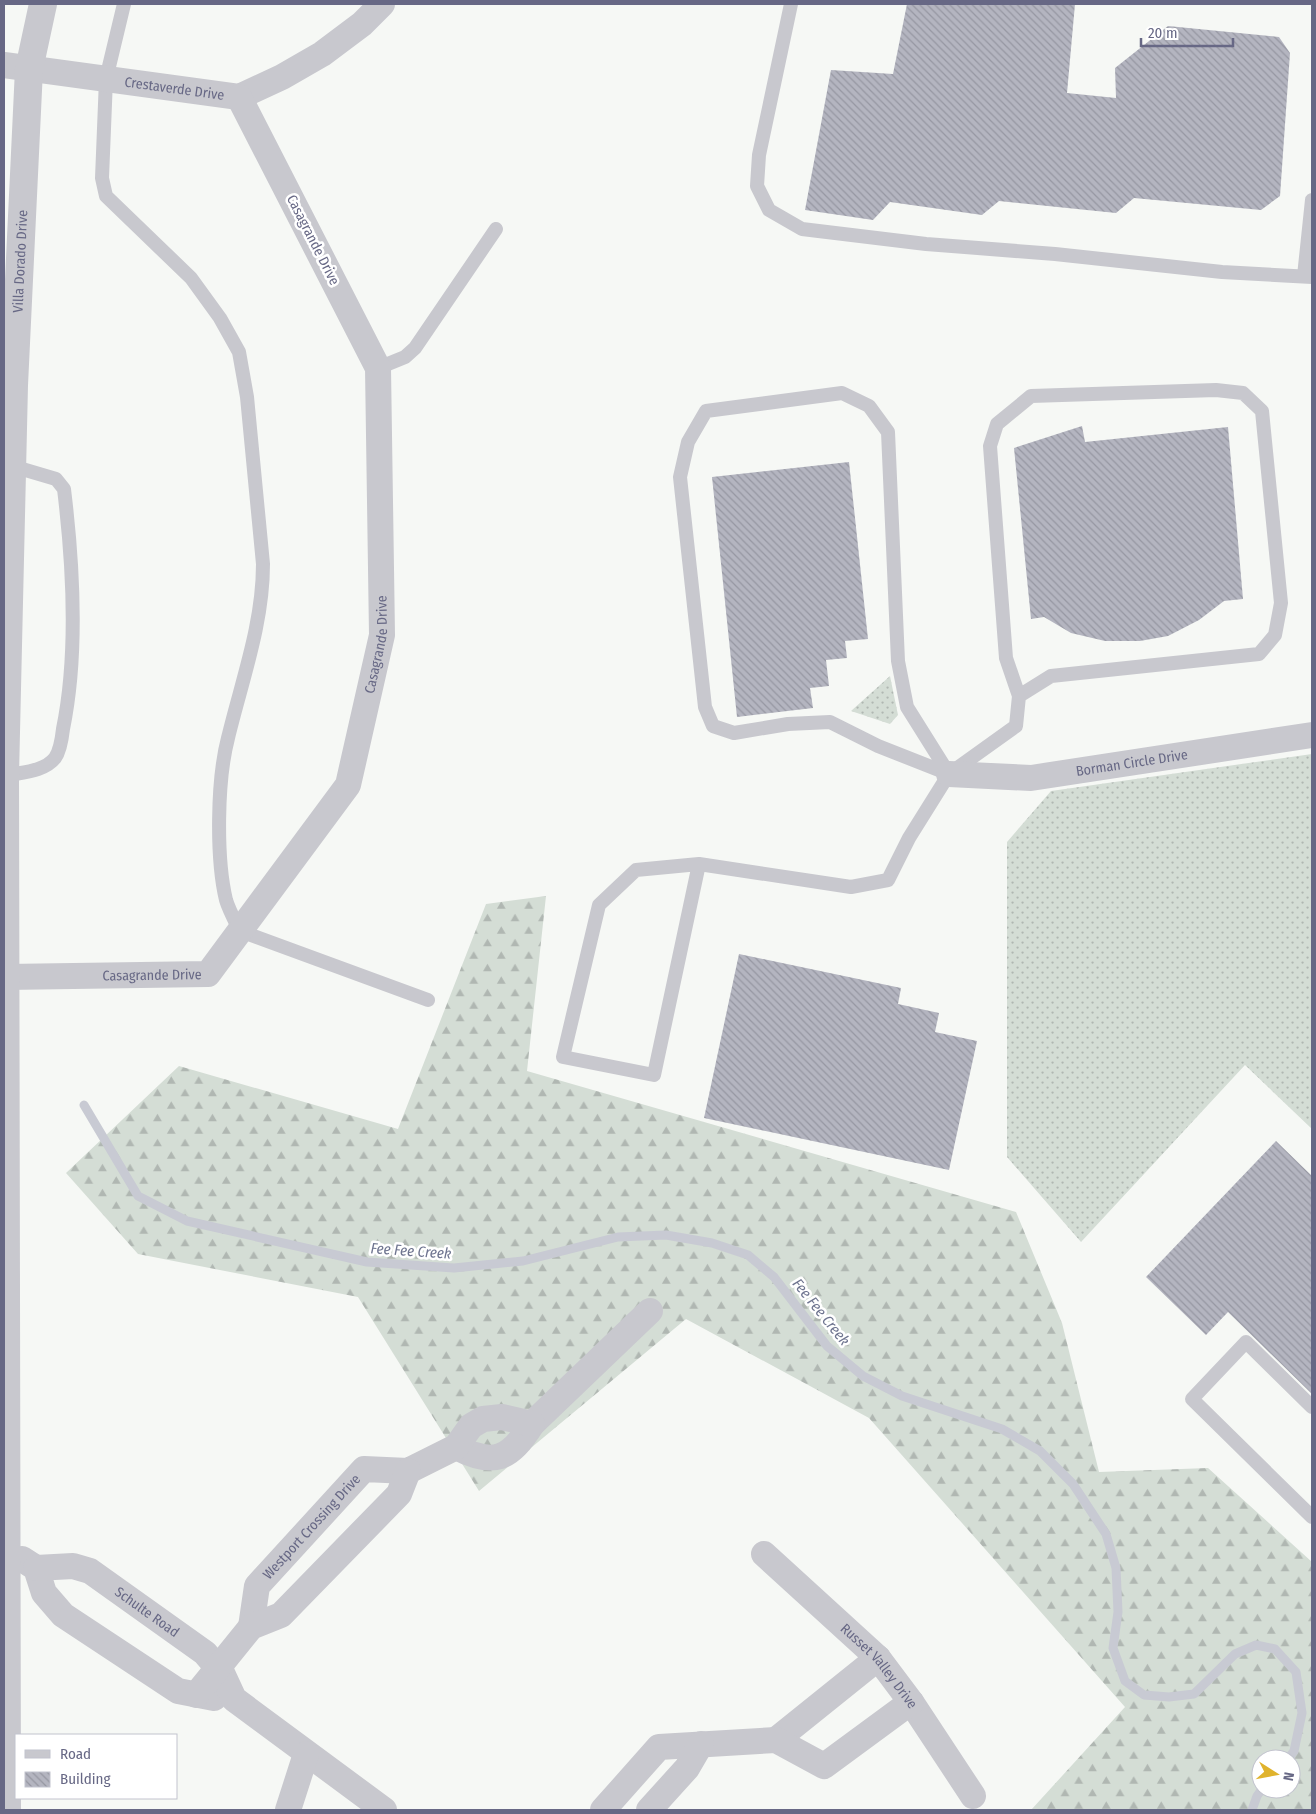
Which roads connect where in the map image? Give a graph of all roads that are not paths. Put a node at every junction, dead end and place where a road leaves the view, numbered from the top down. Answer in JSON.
{"nodes":[{"id":1,"x":44,"y":4,"type":"edge"},
{"id":2,"x":124,"y":4,"type":"edge"},
{"id":3,"x":382,"y":4,"type":"edge"},
{"id":4,"x":792,"y":4,"type":"edge"},
{"id":5,"x":16,"y":67,"type":"edge"},
{"id":6,"x":106,"y":79,"type":"junction"},
{"id":7,"x":239,"y":97,"type":"junction"},
{"id":8,"x":1312,"y":200,"type":"edge"},
{"id":9,"x":496,"y":229,"type":"dead end"},
{"id":10,"x":1308,"y":276,"type":"edge"},
{"id":11,"x":378,"y":368,"type":"junction"},
{"id":12,"x":8,"y":430,"type":"edge"},
{"id":13,"x":12,"y":466,"type":"junction"},
{"id":14,"x":6,"y":617,"type":"edge"},
{"id":15,"x":1020,"y":696,"type":"junction"},
{"id":16,"x":1312,"y":735,"type":"edge"},
{"id":17,"x":949,"y":774,"type":"junction"},
{"id":18,"x":5,"y":776,"type":"junction"},
{"id":19,"x":699,"y":864,"type":"junction"},
{"id":20,"x":240,"y":931,"type":"junction"},
{"id":21,"x":6,"y":977,"type":"junction"},
{"id":22,"x":428,"y":1000,"type":"dead end"},
{"id":23,"x":650,"y":1311,"type":"dead end"},
{"id":24,"x":1312,"y":1407,"type":"edge"},
{"id":25,"x":532,"y":1424,"type":"junction"},
{"id":26,"x":456,"y":1447,"type":"junction"},
{"id":27,"x":408,"y":1471,"type":"junction"},
{"id":28,"x":1312,"y":1517,"type":"edge"},
{"id":29,"x":5,"y":1548,"type":"edge"},
{"id":30,"x":764,"y":1554,"type":"dead end"},
{"id":31,"x":36,"y":1568,"type":"junction"},
{"id":32,"x":251,"y":1627,"type":"junction"},
{"id":33,"x":878,"y":1658,"type":"junction"},
{"id":34,"x":218,"y":1668,"type":"junction"},
{"id":35,"x":196,"y":1695,"type":"junction"},
{"id":36,"x":234,"y":1699,"type":"junction"},
{"id":37,"x":911,"y":1702,"type":"junction"},
{"id":38,"x":776,"y":1740,"type":"junction"},
{"id":39,"x":701,"y":1744,"type":"junction"},
{"id":40,"x":306,"y":1754,"type":"junction"},
{"id":41,"x":973,"y":1796,"type":"dead end"},
{"id":42,"x":7,"y":1810,"type":"edge"},
{"id":43,"x":288,"y":1810,"type":"edge"},
{"id":44,"x":384,"y":1810,"type":"edge"},
{"id":45,"x":603,"y":1810,"type":"edge"},
{"id":46,"x":649,"y":1810,"type":"edge"}],
"edges":[{"from":1,"to":5,"type":"street","name":"Villa Dorado Drive"},
{"from":2,"to":6,"type":"lane"},
{"from":3,"to":7,"type":"street","name":"Crestaverde Drive"},
{"from":4,"to":10,"type":"lane"},
{"from":5,"to":6,"type":"street","name":"Crestaverde Drive"},
{"from":5,"to":12,"type":"street","name":"Villa Dorado Drive"},
{"from":6,"to":7,"type":"street","name":"Crestaverde Drive"},
{"from":6,"to":20,"type":"lane"},
{"from":7,"to":11,"type":"street","name":"Casagrande Drive"},
{"from":8,"to":10,"type":"lane"},
{"from":9,"to":11,"type":"lane"},
{"from":11,"to":20,"type":"street","name":"Casagrande Drive"},
{"from":12,"to":13,"type":"street","name":"Villa Dorado Drive"},
{"from":13,"to":14,"type":"street","name":"Villa Dorado Drive"},
{"from":13,"to":18,"type":"lane"},
{"from":14,"to":18,"type":"street","name":"Villa Dorado Drive"},
{"from":15,"to":15,"type":"lane"},
{"from":15,"to":17,"type":"lane"},
{"from":16,"to":17,"type":"street","name":"Borman Circle Drive"},
{"from":17,"to":17,"type":"lane"},
{"from":17,"to":19,"type":"lane"},
{"from":18,"to":21,"type":"street","name":"Villa Dorado Drive"},
{"from":19,"to":19,"type":"lane"},
{"from":20,"to":21,"type":"street","name":"Casagrande Drive"},
{"from":20,"to":22,"type":"lane"},
{"from":21,"to":29,"type":"street","name":"Villa Dorado Drive"},
{"from":23,"to":25,"type":"street"},
{"from":24,"to":28,"type":"lane"},
{"from":25,"to":26,"type":"street","name":"Westport Crossing Drive"},
{"from":25,"to":26,"type":"street"},
{"from":26,"to":27,"type":"street","name":"Westport Crossing Drive"},
{"from":27,"to":32,"type":"street"},
{"from":27,"to":32,"type":"street","name":"Westport Crossing Drive"},
{"from":29,"to":31,"type":"street"},
{"from":29,"to":42,"type":"street","name":"Villa Dorado Drive"},
{"from":30,"to":33,"type":"street","name":"Russet Valley Drive"},
{"from":31,"to":34,"type":"street","name":"Schulte Road"},
{"from":31,"to":35,"type":"street"},
{"from":32,"to":34,"type":"street"},
{"from":33,"to":37,"type":"street","name":"Russet Valley Drive"},
{"from":33,"to":38,"type":"street"},
{"from":34,"to":35,"type":"street"},
{"from":34,"to":36,"type":"street","name":"Schulte Road"},
{"from":35,"to":36,"type":"street"},
{"from":36,"to":40,"type":"street","name":"Schulte Road"},
{"from":37,"to":38,"type":"street"},
{"from":37,"to":41,"type":"street","name":"Russet Valley Drive"},
{"from":38,"to":39,"type":"street"},
{"from":39,"to":45,"type":"street"},
{"from":39,"to":46,"type":"street"},
{"from":40,"to":43,"type":"street"},
{"from":40,"to":44,"type":"street","name":"Schulte Road"}]}
